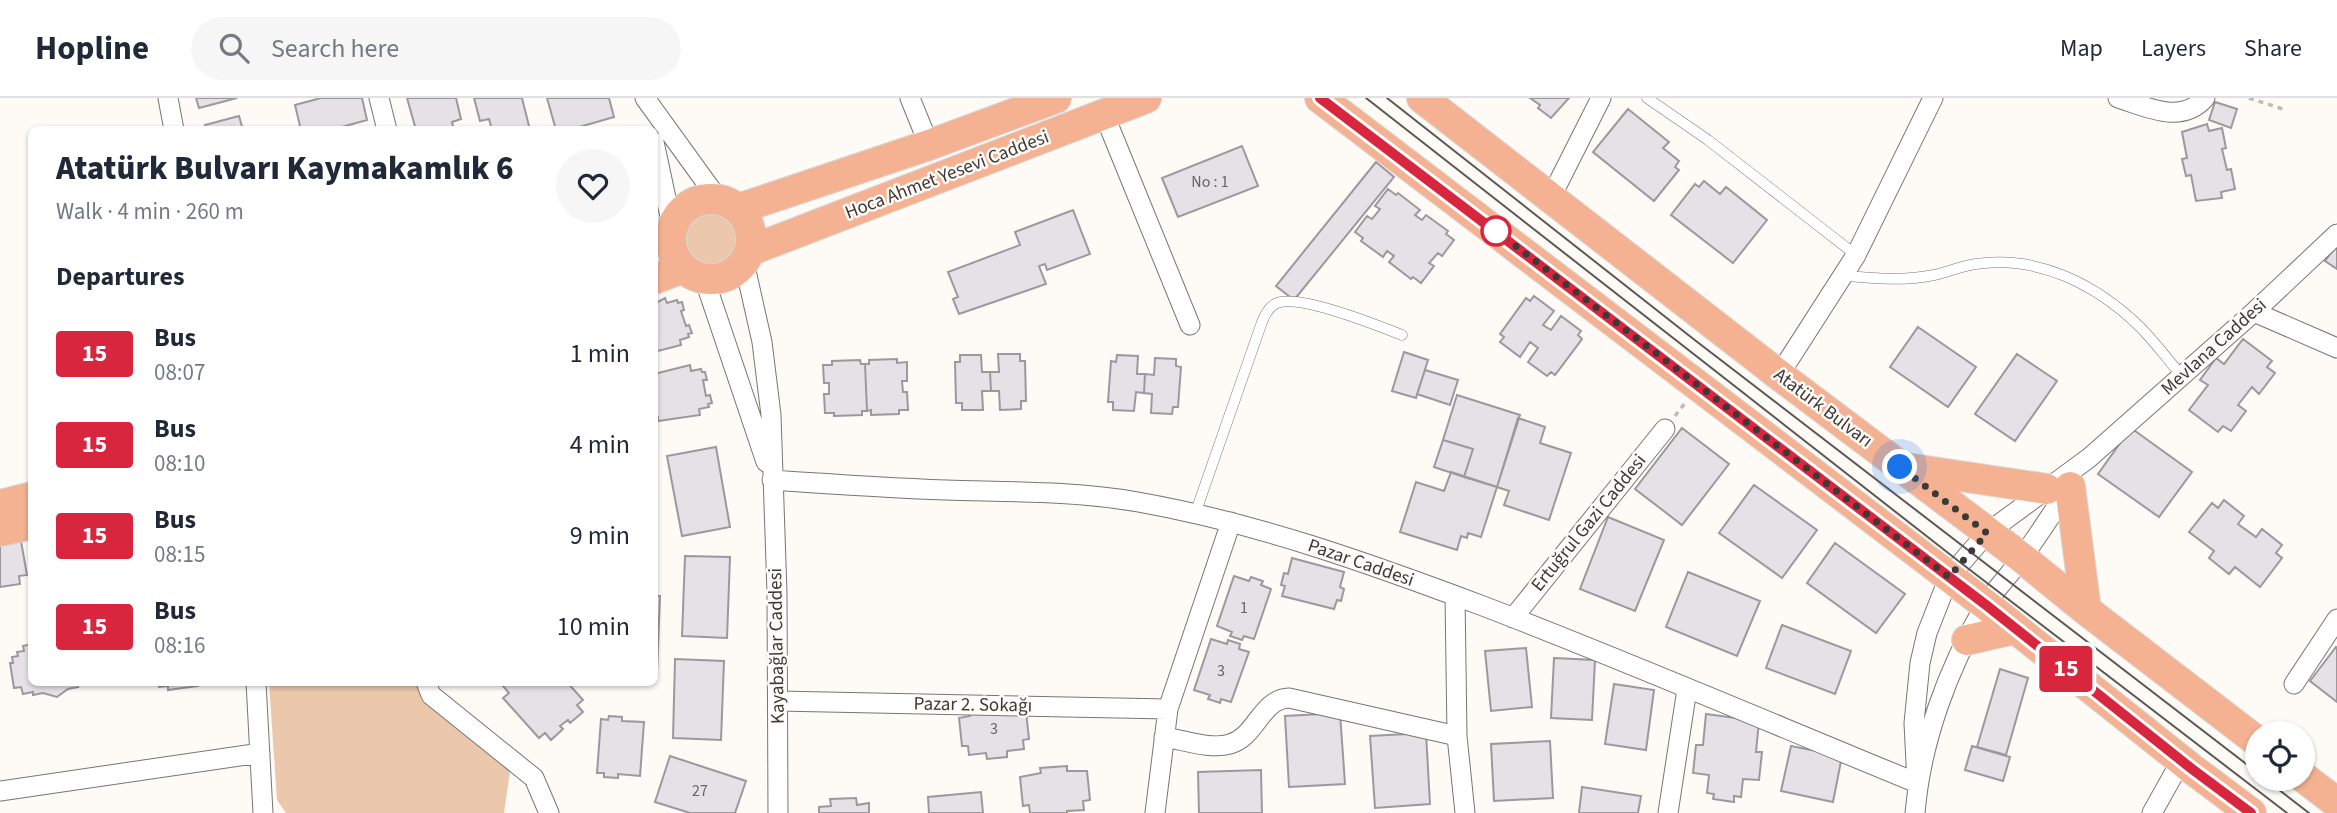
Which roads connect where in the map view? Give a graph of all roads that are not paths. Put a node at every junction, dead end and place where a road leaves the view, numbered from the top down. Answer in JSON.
{"nodes":[{"id":1,"x":168,"y":98,"type":"edge"},
{"id":2,"x":379,"y":98,"type":"edge"},
{"id":3,"x":645,"y":98,"type":"edge"},
{"id":4,"x":910,"y":98,"type":"edge"},
{"id":5,"x":1056,"y":98,"type":"edge"},
{"id":6,"x":1146,"y":98,"type":"edge"},
{"id":7,"x":1320,"y":98,"type":"edge"},
{"id":8,"x":1422,"y":98,"type":"edge"},
{"id":9,"x":1601,"y":98,"type":"edge"},
{"id":10,"x":1647,"y":98,"type":"edge"},
{"id":11,"x":1933,"y":98,"type":"edge"},
{"id":12,"x":2118,"y":98,"type":"edge"},
{"id":13,"x":2205,"y":98,"type":"edge"},
{"id":14,"x":1104,"y":114,"type":"junction"},
{"id":15,"x":173,"y":126,"type":"edge"},
{"id":16,"x":386,"y":126,"type":"edge"},
{"id":17,"x":651,"y":126,"type":"edge"},
{"id":18,"x":929,"y":145,"type":"junction"},
{"id":19,"x":658,"y":181,"type":"edge"},
{"id":20,"x":1550,"y":199,"type":"junction"},
{"id":21,"x":728,"y":204,"type":"junction"},
{"id":22,"x":663,"y":230,"type":"edge"},
{"id":23,"x":2337,"y":234,"type":"edge"},
{"id":24,"x":1856,"y":255,"type":"junction"},
{"id":25,"x":746,"y":257,"type":"junction"},
{"id":26,"x":693,"y":273,"type":"junction"},
{"id":27,"x":1843,"y":275,"type":"junction"},
{"id":28,"x":658,"y":278,"type":"edge"},
{"id":29,"x":2254,"y":312,"type":"junction"},
{"id":30,"x":1189,"y":325,"type":"dead end"},
{"id":31,"x":1402,"y":335,"type":"dead end"},
{"id":32,"x":2337,"y":348,"type":"edge"},
{"id":33,"x":1779,"y":375,"type":"junction"},
{"id":34,"x":2182,"y":376,"type":"junction"},
{"id":35,"x":1665,"y":429,"type":"road end"},
{"id":36,"x":1900,"y":467,"type":"junction"},
{"id":37,"x":772,"y":480,"type":"junction"},
{"id":38,"x":2059,"y":488,"type":"junction"},
{"id":39,"x":28,"y":498,"type":"edge"},
{"id":40,"x":0,"y":505,"type":"edge"},
{"id":41,"x":1195,"y":514,"type":"junction"},
{"id":42,"x":1231,"y":522,"type":"junction"},
{"id":43,"x":28,"y":525,"type":"edge"},
{"id":44,"x":0,"y":531,"type":"edge"},
{"id":45,"x":1987,"y":533,"type":"junction"},
{"id":46,"x":2022,"y":558,"type":"junction"},
{"id":47,"x":1949,"y":577,"type":"junction"},
{"id":48,"x":1455,"y":596,"type":"junction"},
{"id":49,"x":1986,"y":605,"type":"junction"},
{"id":50,"x":2086,"y":610,"type":"junction"},
{"id":51,"x":1513,"y":618,"type":"junction"},
{"id":52,"x":2337,"y":619,"type":"edge"},
{"id":53,"x":2015,"y":629,"type":"junction"},
{"id":54,"x":1967,"y":640,"type":"junction"},
{"id":55,"x":2294,"y":684,"type":"dead end"},
{"id":56,"x":256,"y":686,"type":"edge"},
{"id":57,"x":428,"y":686,"type":"edge"},
{"id":58,"x":1686,"y":689,"type":"junction"},
{"id":59,"x":778,"y":701,"type":"junction"},
{"id":60,"x":1168,"y":709,"type":"junction"},
{"id":61,"x":2245,"y":732,"type":"edge"},
{"id":62,"x":1457,"y":736,"type":"junction"},
{"id":63,"x":1164,"y":737,"type":"junction"},
{"id":64,"x":260,"y":753,"type":"junction"},
{"id":65,"x":2181,"y":761,"type":"junction"},
{"id":66,"x":1917,"y":783,"type":"junction"},
{"id":67,"x":2315,"y":786,"type":"edge"},
{"id":68,"x":0,"y":791,"type":"edge"},
{"id":69,"x":2163,"y":792,"type":"junction"},
{"id":70,"x":2337,"y":803,"type":"edge"},
{"id":71,"x":264,"y":813,"type":"edge"},
{"id":72,"x":549,"y":813,"type":"edge"},
{"id":73,"x":778,"y":813,"type":"edge"},
{"id":74,"x":1155,"y":813,"type":"edge"},
{"id":75,"x":1465,"y":813,"type":"edge"},
{"id":76,"x":1668,"y":813,"type":"edge"},
{"id":77,"x":1915,"y":813,"type":"edge"},
{"id":78,"x":2152,"y":813,"type":"edge"},
{"id":79,"x":2168,"y":813,"type":"edge"},
{"id":80,"x":2251,"y":813,"type":"edge"}],
"edges":[{"from":1,"to":15,"type":"street"},
{"from":2,"to":16,"type":"street"},
{"from":3,"to":17,"type":"street"},
{"from":3,"to":21,"type":"street"},
{"from":4,"to":18,"type":"street"},
{"from":5,"to":18,"type":"main road","name":"Hoca Ahmet Yesevi Caddesi"},
{"from":6,"to":14,"type":"main road","name":"Hoca Ahmet Yesevi Caddesi"},
{"from":7,"to":47,"type":"main road"},
{"from":8,"to":20,"type":"main road","name":"Atatürk Bulvarı"},
{"from":9,"to":20,"type":"street"},
{"from":10,"to":24,"type":"lane"},
{"from":11,"to":24,"type":"street"},
{"from":12,"to":13,"type":"street"},
{"from":14,"to":25,"type":"main road","name":"Hoca Ahmet Yesevi Caddesi"},
{"from":14,"to":30,"type":"street"},
{"from":18,"to":21,"type":"main road","name":"Hoca Ahmet Yesevi Caddesi"},
{"from":19,"to":22,"type":"street"},
{"from":20,"to":33,"type":"main road","name":"Atatürk Bulvarı"},
{"from":21,"to":22,"type":"main road"},
{"from":21,"to":25,"type":"main road"},
{"from":22,"to":26,"type":"main road"},
{"from":23,"to":29,"type":"street","name":"Mevlana Caddesi"},
{"from":24,"to":27,"type":"street"},
{"from":25,"to":26,"type":"main road"},
{"from":25,"to":37,"type":"street","name":"Kayabağlar Caddesi"},
{"from":26,"to":28,"type":"main road"},
{"from":26,"to":37,"type":"street","name":"Kayabağlar Caddesi"},
{"from":27,"to":33,"type":"street"},
{"from":27,"to":34,"type":"lane"},
{"from":29,"to":32,"type":"street"},
{"from":29,"to":34,"type":"street","name":"Mevlana Caddesi"},
{"from":31,"to":41,"type":"lane"},
{"from":33,"to":36,"type":"main road","name":"Atatürk Bulvarı"},
{"from":34,"to":38,"type":"street","name":"Mevlana Caddesi"},
{"from":35,"to":51,"type":"street","name":"Ertuğrul Gazi Caddesi"},
{"from":36,"to":38,"type":"main road"},
{"from":36,"to":45,"type":"main road","name":"Atatürk Bulvarı"},
{"from":37,"to":41,"type":"street","name":"Pazar Caddesi"},
{"from":37,"to":59,"type":"street","name":"Kayabağlar Caddesi"},
{"from":38,"to":45,"type":"street","name":"Mevlana Caddesi"},
{"from":38,"to":46,"type":"street","name":"Mevlana Caddesi"},
{"from":38,"to":50,"type":"main road"},
{"from":39,"to":40,"type":"main road"},
{"from":41,"to":42,"type":"street","name":"Pazar Caddesi"},
{"from":42,"to":48,"type":"street","name":"Pazar Caddesi"},
{"from":42,"to":60,"type":"street"},
{"from":43,"to":44,"type":"main road"},
{"from":45,"to":46,"type":"main road","name":"Atatürk Bulvarı"},
{"from":45,"to":47,"type":"street","name":"Mevlana Caddesi"},
{"from":46,"to":49,"type":"street","name":"Mevlana Caddesi"},
{"from":46,"to":50,"type":"main road","name":"Atatürk Bulvarı"},
{"from":47,"to":49,"type":"main road"},
{"from":47,"to":66,"type":"street","name":"Mevlana Caddesi"},
{"from":48,"to":51,"type":"street","name":"Pazar Caddesi"},
{"from":48,"to":62,"type":"street"},
{"from":49,"to":53,"type":"main road"},
{"from":49,"to":54,"type":"street","name":"Mevlana Caddesi"},
{"from":50,"to":61,"type":"main road","name":"Atatürk Bulvarı"},
{"from":51,"to":58,"type":"street","name":"Pazar Caddesi"},
{"from":52,"to":55,"type":"street"},
{"from":53,"to":54,"type":"main road"},
{"from":53,"to":65,"type":"main road"},
{"from":54,"to":66,"type":"street","name":"Mevlana Caddesi"},
{"from":56,"to":64,"type":"street"},
{"from":57,"to":72,"type":"street"},
{"from":58,"to":66,"type":"street","name":"Pazar Caddesi"},
{"from":58,"to":76,"type":"street"},
{"from":59,"to":60,"type":"street","name":"Pazar 2. Sokağı"},
{"from":59,"to":73,"type":"street","name":"Kayabağlar Caddesi"},
{"from":60,"to":63,"type":"street"},
{"from":62,"to":63,"type":"street"},
{"from":62,"to":75,"type":"street"},
{"from":63,"to":74,"type":"street"},
{"from":64,"to":68,"type":"street"},
{"from":64,"to":71,"type":"street"},
{"from":65,"to":69,"type":"street"},
{"from":65,"to":80,"type":"main road"},
{"from":66,"to":77,"type":"street"},
{"from":67,"to":70,"type":"main road"},
{"from":69,"to":78,"type":"street"},
{"from":69,"to":79,"type":"street"}]}
